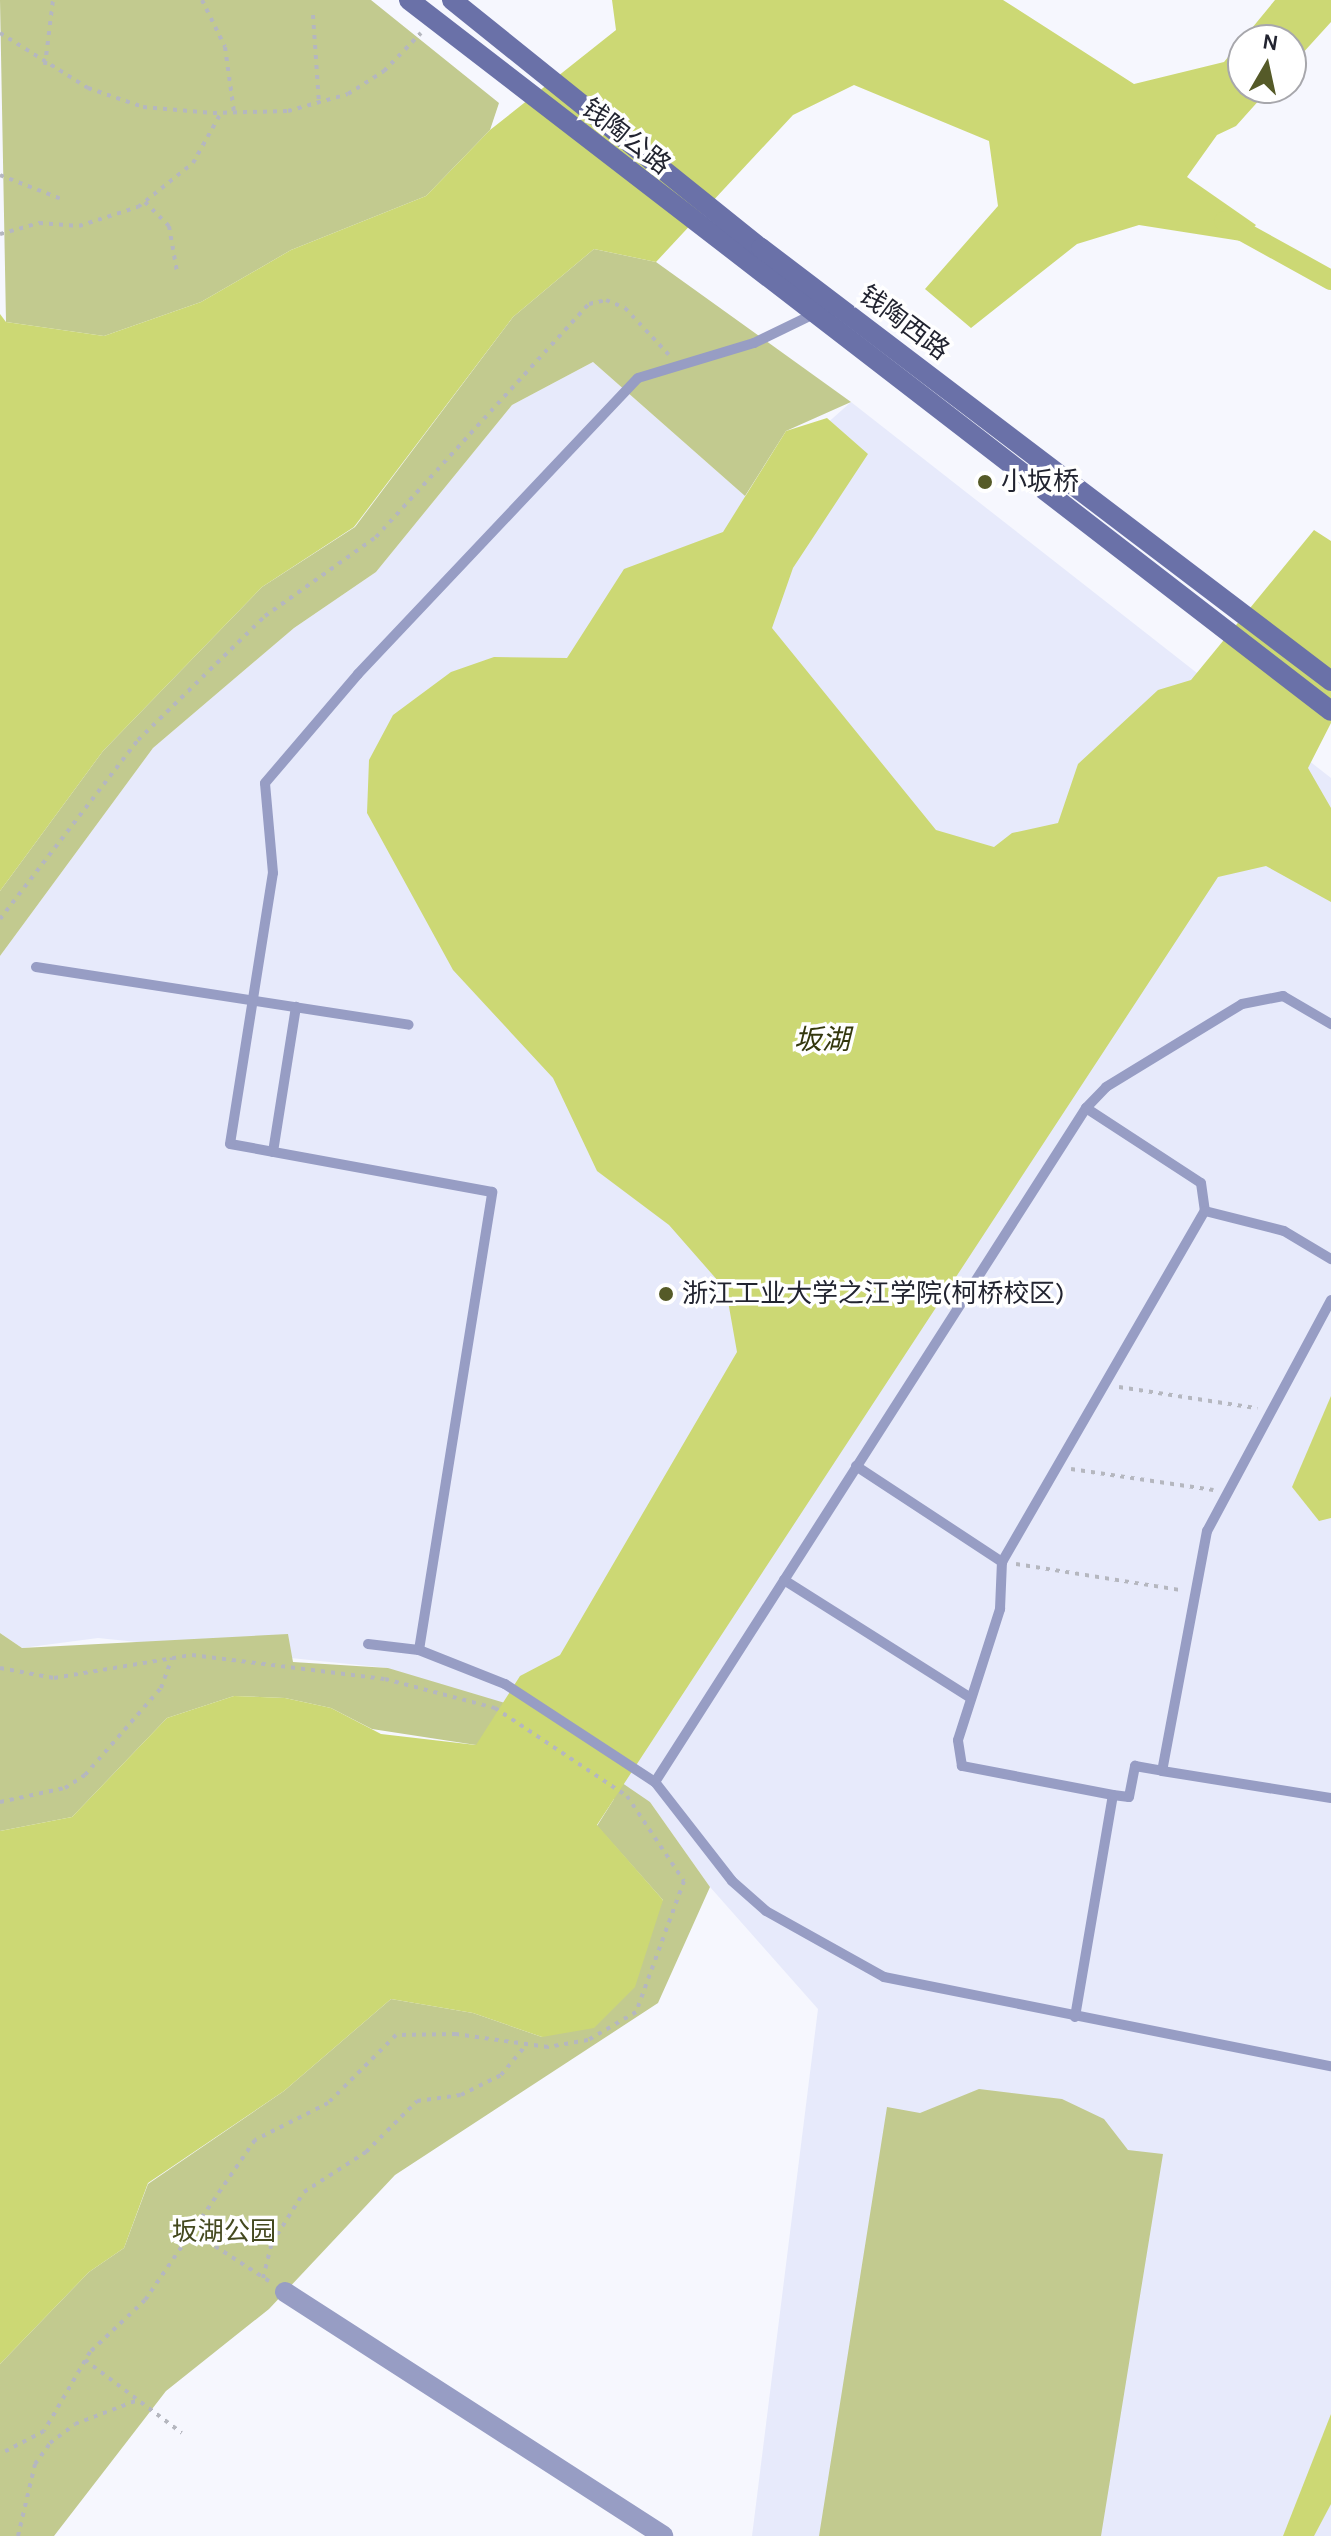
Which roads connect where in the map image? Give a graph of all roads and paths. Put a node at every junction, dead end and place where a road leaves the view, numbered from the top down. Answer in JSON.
{"nodes":[{"id":1,"x":53,"y":0,"type":"edge"},
{"id":2,"x":202,"y":0,"type":"edge"},
{"id":3,"x":409,"y":0,"type":"edge"},
{"id":4,"x":452,"y":0,"type":"edge"},
{"id":5,"x":313,"y":15,"type":"dead end"},
{"id":6,"x":433,"y":19,"type":"junction"},
{"id":7,"x":0,"y":33,"type":"edge"},
{"id":8,"x":45,"y":65,"type":"junction"},
{"id":9,"x":319,"y":102,"type":"junction"},
{"id":10,"x":234,"y":112,"type":"junction"},
{"id":11,"x":221,"y":113,"type":"junction"},
{"id":12,"x":0,"y":175,"type":"edge"},
{"id":13,"x":64,"y":200,"type":"dead end"},
{"id":14,"x":145,"y":202,"type":"junction"},
{"id":15,"x":0,"y":234,"type":"edge"},
{"id":16,"x":756,"y":257,"type":"junction"},
{"id":17,"x":177,"y":272,"type":"dead end"},
{"id":18,"x":814,"y":314,"type":"junction"},
{"id":19,"x":675,"y":364,"type":"junction"},
{"id":20,"x":1331,"y":681,"type":"edge"},
{"id":21,"x":1331,"y":711,"type":"edge"},
{"id":22,"x":0,"y":919,"type":"edge"},
{"id":23,"x":36,"y":967,"type":"dead end"},
{"id":24,"x":253,"y":1001,"type":"junction"},
{"id":25,"x":296,"y":1007,"type":"junction"},
{"id":26,"x":1331,"y":1024,"type":"edge"},
{"id":27,"x":409,"y":1025,"type":"dead end"},
{"id":28,"x":1086,"y":1108,"type":"junction"},
{"id":29,"x":273,"y":1152,"type":"junction"},
{"id":30,"x":1205,"y":1211,"type":"junction"},
{"id":31,"x":1331,"y":1259,"type":"edge"},
{"id":32,"x":1331,"y":1300,"type":"edge"},
{"id":33,"x":1105,"y":1384,"type":"junction"},
{"id":34,"x":1271,"y":1410,"type":"junction"},
{"id":35,"x":856,"y":1466,"type":"junction"},
{"id":36,"x":1057,"y":1466,"type":"junction"},
{"id":37,"x":1228,"y":1492,"type":"junction"},
{"id":38,"x":1002,"y":1562,"type":"junction"},
{"id":39,"x":784,"y":1580,"type":"junction"},
{"id":40,"x":1196,"y":1592,"type":"junction"},
{"id":41,"x":368,"y":1644,"type":"dead end"},
{"id":42,"x":419,"y":1650,"type":"junction"},
{"id":43,"x":172,"y":1658,"type":"junction"},
{"id":44,"x":0,"y":1668,"type":"edge"},
{"id":45,"x":971,"y":1698,"type":"junction"},
{"id":46,"x":1162,"y":1771,"type":"junction"},
{"id":47,"x":655,"y":1782,"type":"junction"},
{"id":48,"x":1113,"y":1795,"type":"junction"},
{"id":49,"x":1331,"y":1798,"type":"edge"},
{"id":50,"x":0,"y":1802,"type":"edge"},
{"id":51,"x":1075,"y":2017,"type":"junction"},
{"id":52,"x":526,"y":2046,"type":"junction"},
{"id":53,"x":1331,"y":2066,"type":"edge"},
{"id":54,"x":190,"y":2230,"type":"junction"},
{"id":55,"x":263,"y":2278,"type":"junction"},
{"id":56,"x":285,"y":2292,"type":"joint"},
{"id":57,"x":85,"y":2360,"type":"junction"},
{"id":58,"x":138,"y":2400,"type":"junction"},
{"id":59,"x":182,"y":2433,"type":"dead end"},
{"id":60,"x":0,"y":2454,"type":"edge"},
{"id":61,"x":18,"y":2536,"type":"edge"},
{"id":62,"x":663,"y":2536,"type":"edge"}],
"edges":[{"from":1,"to":8,"type":"path"},
{"from":2,"to":10,"type":"path"},
{"from":3,"to":6,"type":"street"},
{"from":4,"to":16,"type":"street","name":"钱陶西路"},
{"from":5,"to":9,"type":"path"},
{"from":6,"to":9,"type":"path"},
{"from":6,"to":16,"type":"street","name":"钱陶公路"},
{"from":7,"to":8,"type":"path"},
{"from":8,"to":11,"type":"path"},
{"from":9,"to":10,"type":"path"},
{"from":10,"to":11,"type":"path"},
{"from":11,"to":14,"type":"path"},
{"from":12,"to":13,"type":"path"},
{"from":14,"to":15,"type":"path"},
{"from":14,"to":17,"type":"path"},
{"from":16,"to":18,"type":"street","name":"钱陶西路"},
{"from":16,"to":20,"type":"street","name":"钱陶西路"},
{"from":18,"to":19,"type":"lane"},
{"from":18,"to":21,"type":"street","name":"钱陶西路"},
{"from":19,"to":22,"type":"path"},
{"from":19,"to":24,"type":"lane"},
{"from":23,"to":24,"type":"lane"},
{"from":24,"to":25,"type":"lane"},
{"from":24,"to":29,"type":"lane"},
{"from":25,"to":27,"type":"lane"},
{"from":25,"to":29,"type":"lane"},
{"from":26,"to":28,"type":"lane"},
{"from":28,"to":30,"type":"lane"},
{"from":28,"to":35,"type":"lane"},
{"from":29,"to":42,"type":"lane"},
{"from":30,"to":31,"type":"lane"},
{"from":30,"to":33,"type":"lane"},
{"from":32,"to":34,"type":"lane"},
{"from":33,"to":34,"type":"path"},
{"from":33,"to":36,"type":"lane"},
{"from":34,"to":37,"type":"lane"},
{"from":35,"to":38,"type":"lane"},
{"from":35,"to":39,"type":"lane"},
{"from":36,"to":37,"type":"path"},
{"from":36,"to":38,"type":"lane"},
{"from":37,"to":40,"type":"lane"},
{"from":38,"to":40,"type":"path"},
{"from":38,"to":45,"type":"lane"},
{"from":39,"to":45,"type":"lane"},
{"from":39,"to":47,"type":"lane"},
{"from":40,"to":46,"type":"lane"},
{"from":41,"to":42,"type":"lane"},
{"from":42,"to":47,"type":"lane"},
{"from":43,"to":44,"type":"path"},
{"from":43,"to":50,"type":"path"},
{"from":43,"to":52,"type":"path"},
{"from":45,"to":48,"type":"lane"},
{"from":46,"to":48,"type":"lane"},
{"from":46,"to":49,"type":"lane"},
{"from":47,"to":51,"type":"lane"},
{"from":48,"to":51,"type":"lane"},
{"from":51,"to":53,"type":"lane"},
{"from":52,"to":54,"type":"path"},
{"from":52,"to":55,"type":"path"},
{"from":54,"to":55,"type":"path"},
{"from":54,"to":57,"type":"path"},
{"from":55,"to":56,"type":"path"},
{"from":56,"to":62,"type":"street"},
{"from":57,"to":58,"type":"path"},
{"from":57,"to":60,"type":"path"},
{"from":58,"to":59,"type":"path"},
{"from":58,"to":61,"type":"path"}]}
